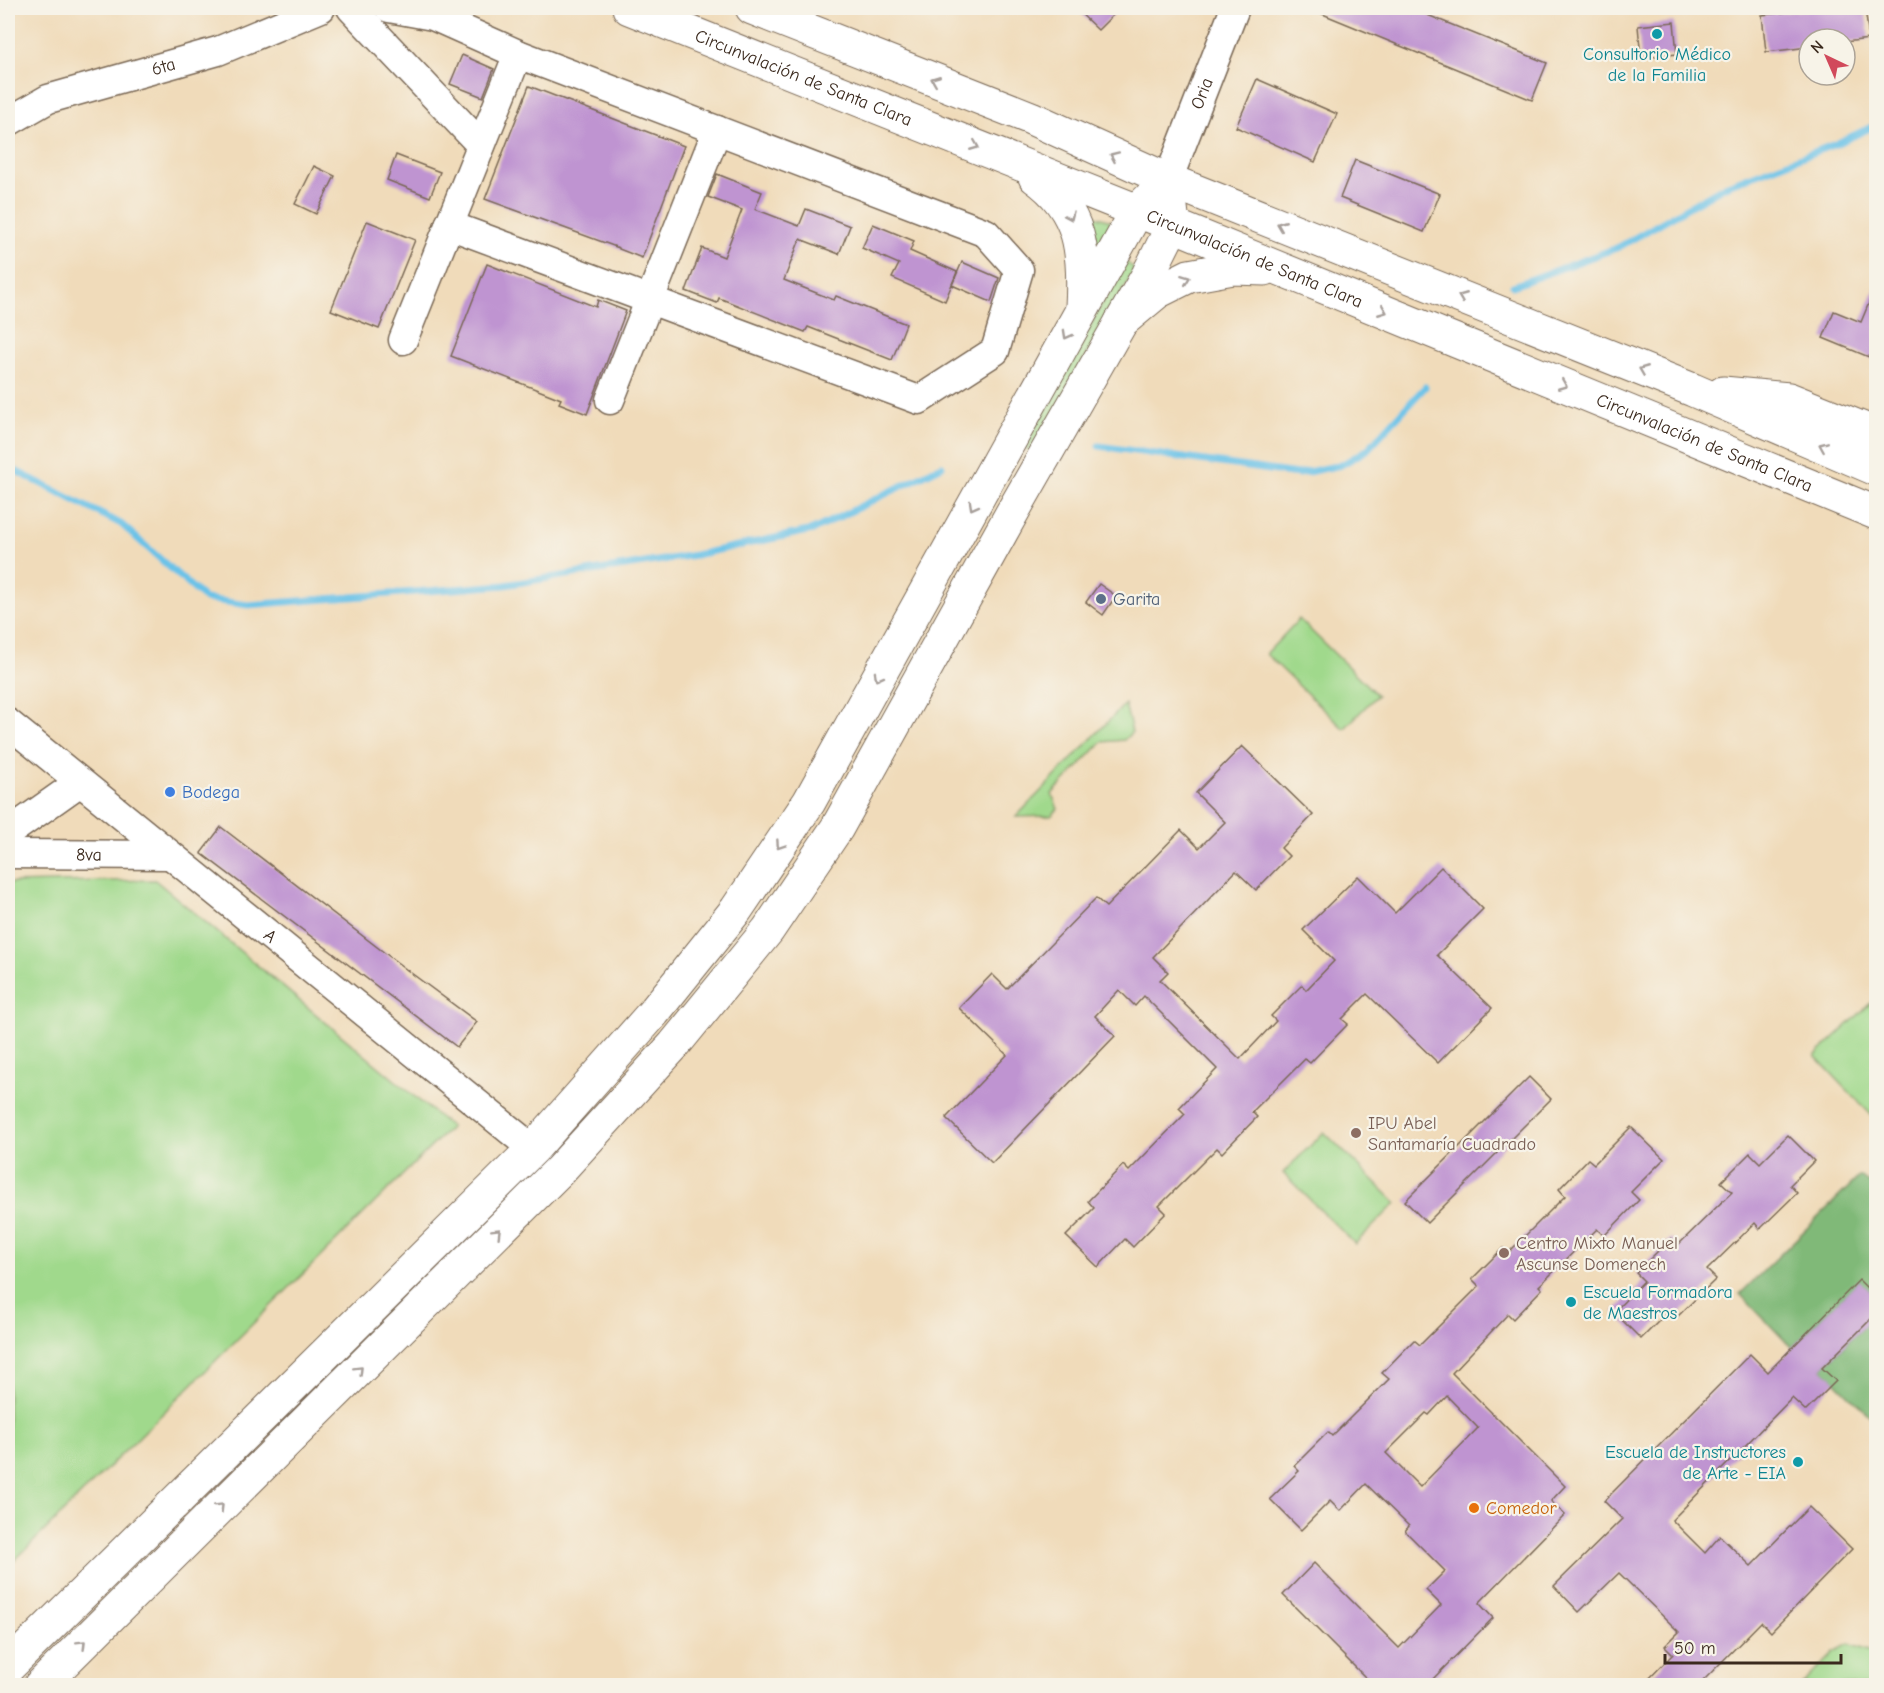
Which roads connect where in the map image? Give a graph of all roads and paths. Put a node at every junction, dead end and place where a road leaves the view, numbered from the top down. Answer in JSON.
{"nodes":[{"id":1,"x":321,"y":8,"type":"edge"},
{"id":2,"x":351,"y":8,"type":"edge"},
{"id":3,"x":389,"y":8,"type":"edge"},
{"id":4,"x":629,"y":8,"type":"edge"},
{"id":5,"x":752,"y":8,"type":"edge"},
{"id":6,"x":1235,"y":8,"type":"edge"},
{"id":7,"x":518,"y":54,"type":"junction"},
{"id":8,"x":8,"y":122,"type":"edge"},
{"id":9,"x":717,"y":130,"type":"junction"},
{"id":10,"x":481,"y":145,"type":"junction"},
{"id":11,"x":1014,"y":162,"type":"junction"},
{"id":12,"x":1168,"y":180,"type":"junction"},
{"id":13,"x":1137,"y":211,"type":"junction"},
{"id":14,"x":449,"y":225,"type":"junction"},
{"id":15,"x":1173,"y":225,"type":"junction"},
{"id":16,"x":1286,"y":271,"type":"junction"},
{"id":17,"x":650,"y":300,"type":"junction"},
{"id":18,"x":1082,"y":307,"type":"junction"},
{"id":19,"x":1121,"y":322,"type":"junction"},
{"id":20,"x":403,"y":340,"type":"dead end"},
{"id":21,"x":1693,"y":390,"type":"junction"},
{"id":22,"x":610,"y":400,"type":"dead end"},
{"id":23,"x":1876,"y":434,"type":"edge"},
{"id":24,"x":1876,"y":469,"type":"edge"},
{"id":25,"x":1876,"y":513,"type":"edge"},
{"id":26,"x":8,"y":723,"type":"edge"},
{"id":27,"x":80,"y":782,"type":"junction"},
{"id":28,"x":8,"y":833,"type":"edge"},
{"id":29,"x":8,"y":854,"type":"edge"},
{"id":30,"x":170,"y":855,"type":"junction"},
{"id":31,"x":533,"y":1149,"type":"junction"},
{"id":32,"x":94,"y":1581,"type":"junction"},
{"id":33,"x":120,"y":1607,"type":"junction"},
{"id":34,"x":8,"y":1666,"type":"edge"},
{"id":35,"x":40,"y":1686,"type":"edge"}],
"edges":[{"from":1,"to":8,"type":"street","name":"6ta"},
{"from":2,"to":10,"type":"street"},
{"from":3,"to":7,"type":"street"},
{"from":4,"to":11,"type":"main road","name":"Circunvalación de Santa Clara","one_way":true},
{"from":12,"to":5,"type":"main road","one_way":true},
{"from":6,"to":12,"type":"street","name":"Oria"},
{"from":7,"to":9,"type":"street"},
{"from":7,"to":10,"type":"street"},
{"from":9,"to":17,"type":"street"},
{"from":9,"to":17,"type":"street"},
{"from":10,"to":14,"type":"street"},
{"from":11,"to":13,"type":"main road","name":"Circunvalación de Santa Clara"},
{"from":11,"to":18,"type":"main road","one_way":true},
{"from":12,"to":13,"type":"main road"},
{"from":12,"to":15,"type":"main road"},
{"from":21,"to":12,"type":"main road","one_way":true},
{"from":13,"to":15,"type":"main road","name":"Circunvalación de Santa Clara"},
{"from":13,"to":18,"type":"main road"},
{"from":14,"to":17,"type":"street"},
{"from":14,"to":20,"type":"street"},
{"from":15,"to":16,"type":"main road","name":"Circunvalación de Santa Clara"},
{"from":15,"to":19,"type":"main road"},
{"from":19,"to":16,"type":"main road","one_way":true},
{"from":16,"to":25,"type":"main road","name":"Circunvalación de Santa Clara","one_way":true},
{"from":17,"to":22,"type":"street"},
{"from":18,"to":31,"type":"main road","one_way":true},
{"from":33,"to":19,"type":"main road","one_way":true},
{"from":21,"to":23,"type":"main road"},
{"from":24,"to":21,"type":"main road","one_way":true},
{"from":26,"to":27,"type":"street","name":"A"},
{"from":27,"to":28,"type":"street"},
{"from":27,"to":30,"type":"street","name":"A"},
{"from":29,"to":30,"type":"street","name":"8va"},
{"from":30,"to":31,"type":"street","name":"A"},
{"from":31,"to":32,"type":"main road"},
{"from":32,"to":33,"type":"main road"},
{"from":32,"to":34,"type":"main road"},
{"from":35,"to":33,"type":"main road","one_way":true}]}
